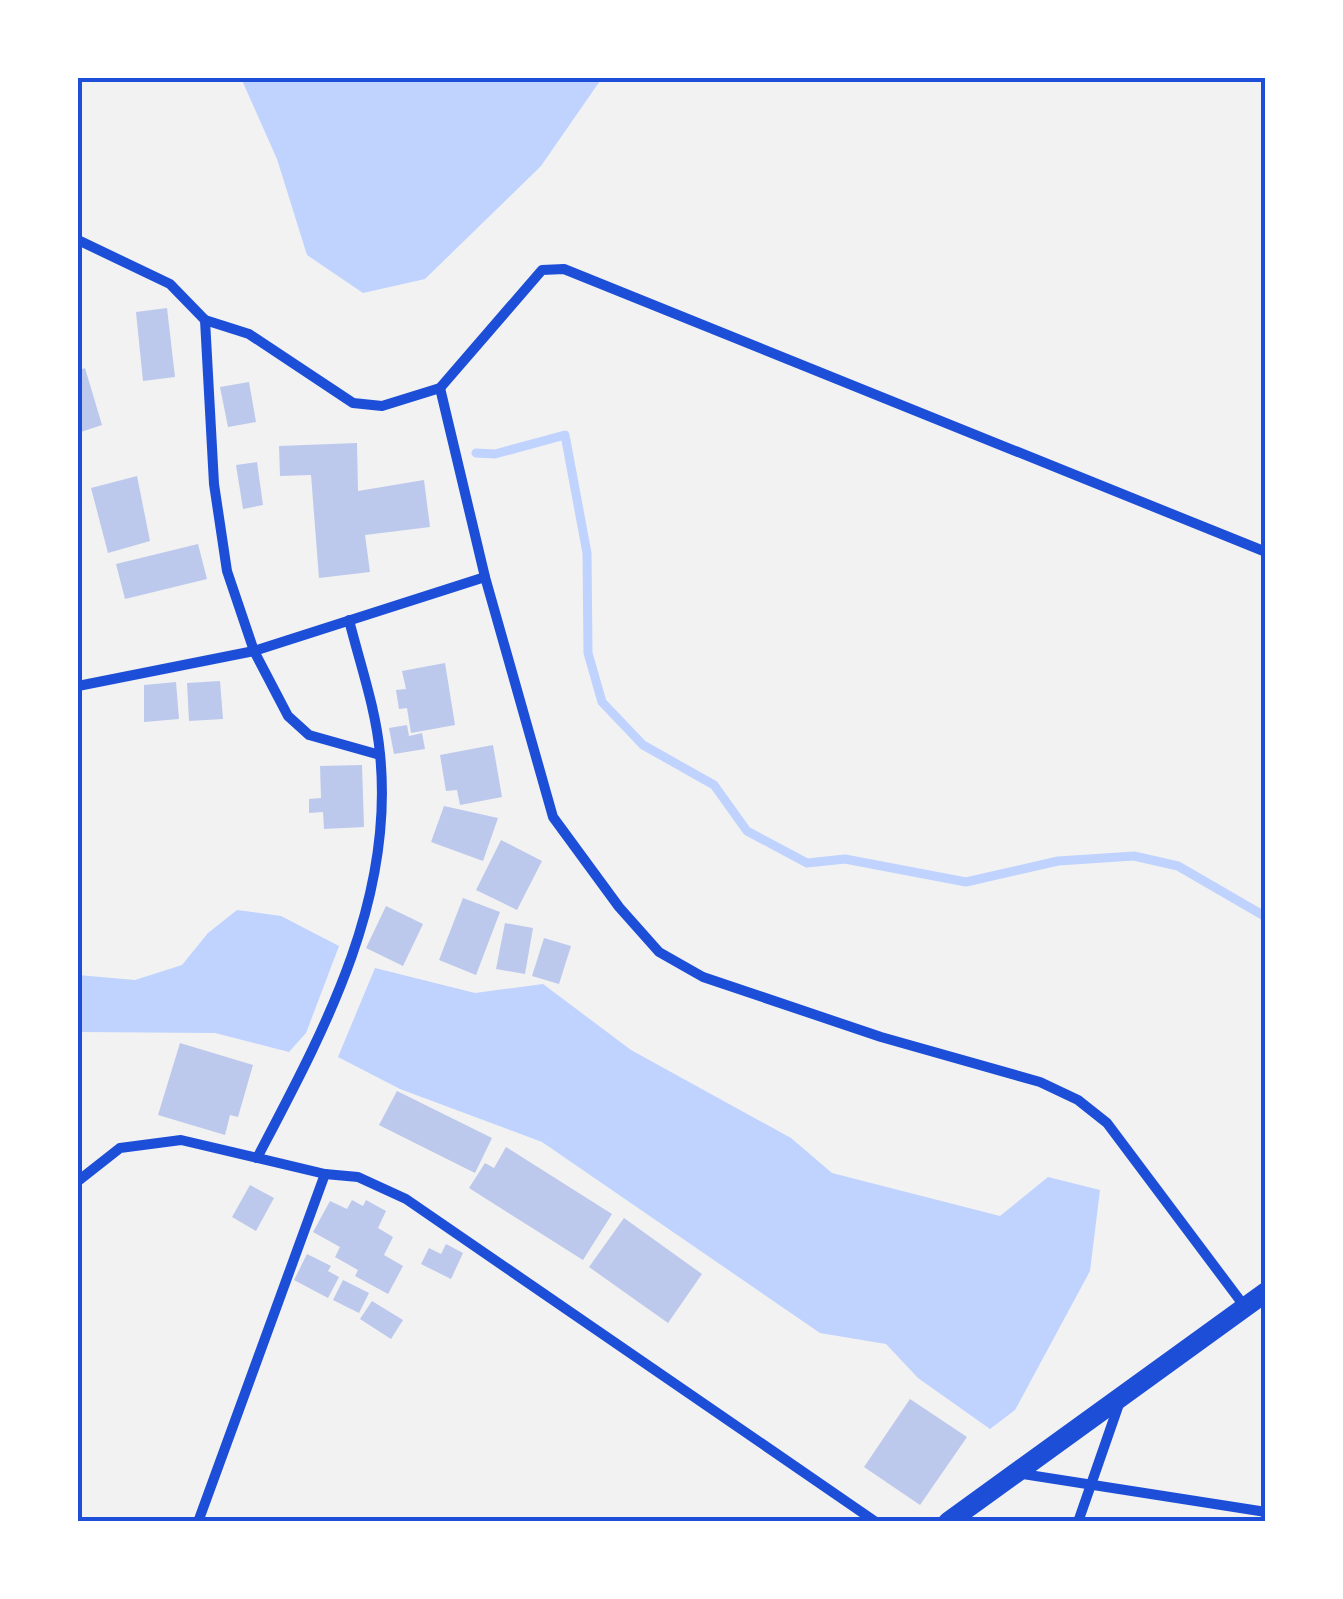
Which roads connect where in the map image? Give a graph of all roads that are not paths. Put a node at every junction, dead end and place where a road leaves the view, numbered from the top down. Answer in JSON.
{"nodes":[{"id":1,"x":78,"y":240,"type":"edge"},
{"id":2,"x":204,"y":320,"type":"junction"},
{"id":3,"x":440,"y":388,"type":"junction"},
{"id":4,"x":1266,"y":552,"type":"edge"},
{"id":5,"x":486,"y":577,"type":"junction"},
{"id":6,"x":349,"y":620,"type":"junction"},
{"id":7,"x":254,"y":651,"type":"junction"},
{"id":8,"x":78,"y":686,"type":"edge"},
{"id":9,"x":380,"y":755,"type":"junction"},
{"id":10,"x":257,"y":1158,"type":"junction"},
{"id":11,"x":325,"y":1174,"type":"junction"},
{"id":12,"x":78,"y":1181,"type":"edge"},
{"id":13,"x":1266,"y":1292,"type":"edge"},
{"id":14,"x":1245,"y":1308,"type":"junction"},
{"id":15,"x":1122,"y":1396,"type":"junction"},
{"id":16,"x":1015,"y":1473,"type":"junction"},
{"id":17,"x":1092,"y":1484,"type":"junction"},
{"id":18,"x":1266,"y":1512,"type":"edge"},
{"id":19,"x":198,"y":1522,"type":"edge"},
{"id":20,"x":876,"y":1522,"type":"edge"},
{"id":21,"x":948,"y":1522,"type":"edge"},
{"id":22,"x":1078,"y":1522,"type":"edge"}],
"edges":[{"from":1,"to":2,"type":"street"},
{"from":2,"to":3,"type":"street"},
{"from":2,"to":7,"type":"street"},
{"from":3,"to":4,"type":"street"},
{"from":3,"to":5,"type":"street"},
{"from":5,"to":6,"type":"street"},
{"from":5,"to":14,"type":"street"},
{"from":6,"to":7,"type":"street"},
{"from":6,"to":9,"type":"street"},
{"from":7,"to":8,"type":"street"},
{"from":7,"to":9,"type":"street"},
{"from":9,"to":10,"type":"street"},
{"from":10,"to":11,"type":"street"},
{"from":10,"to":12,"type":"street"},
{"from":11,"to":19,"type":"street"},
{"from":11,"to":20,"type":"street"},
{"from":13,"to":14,"type":"main road"},
{"from":14,"to":15,"type":"main road"},
{"from":15,"to":16,"type":"main road"},
{"from":15,"to":17,"type":"street"},
{"from":16,"to":17,"type":"street"},
{"from":16,"to":21,"type":"main road"},
{"from":17,"to":18,"type":"street"},
{"from":17,"to":22,"type":"street"}]}
